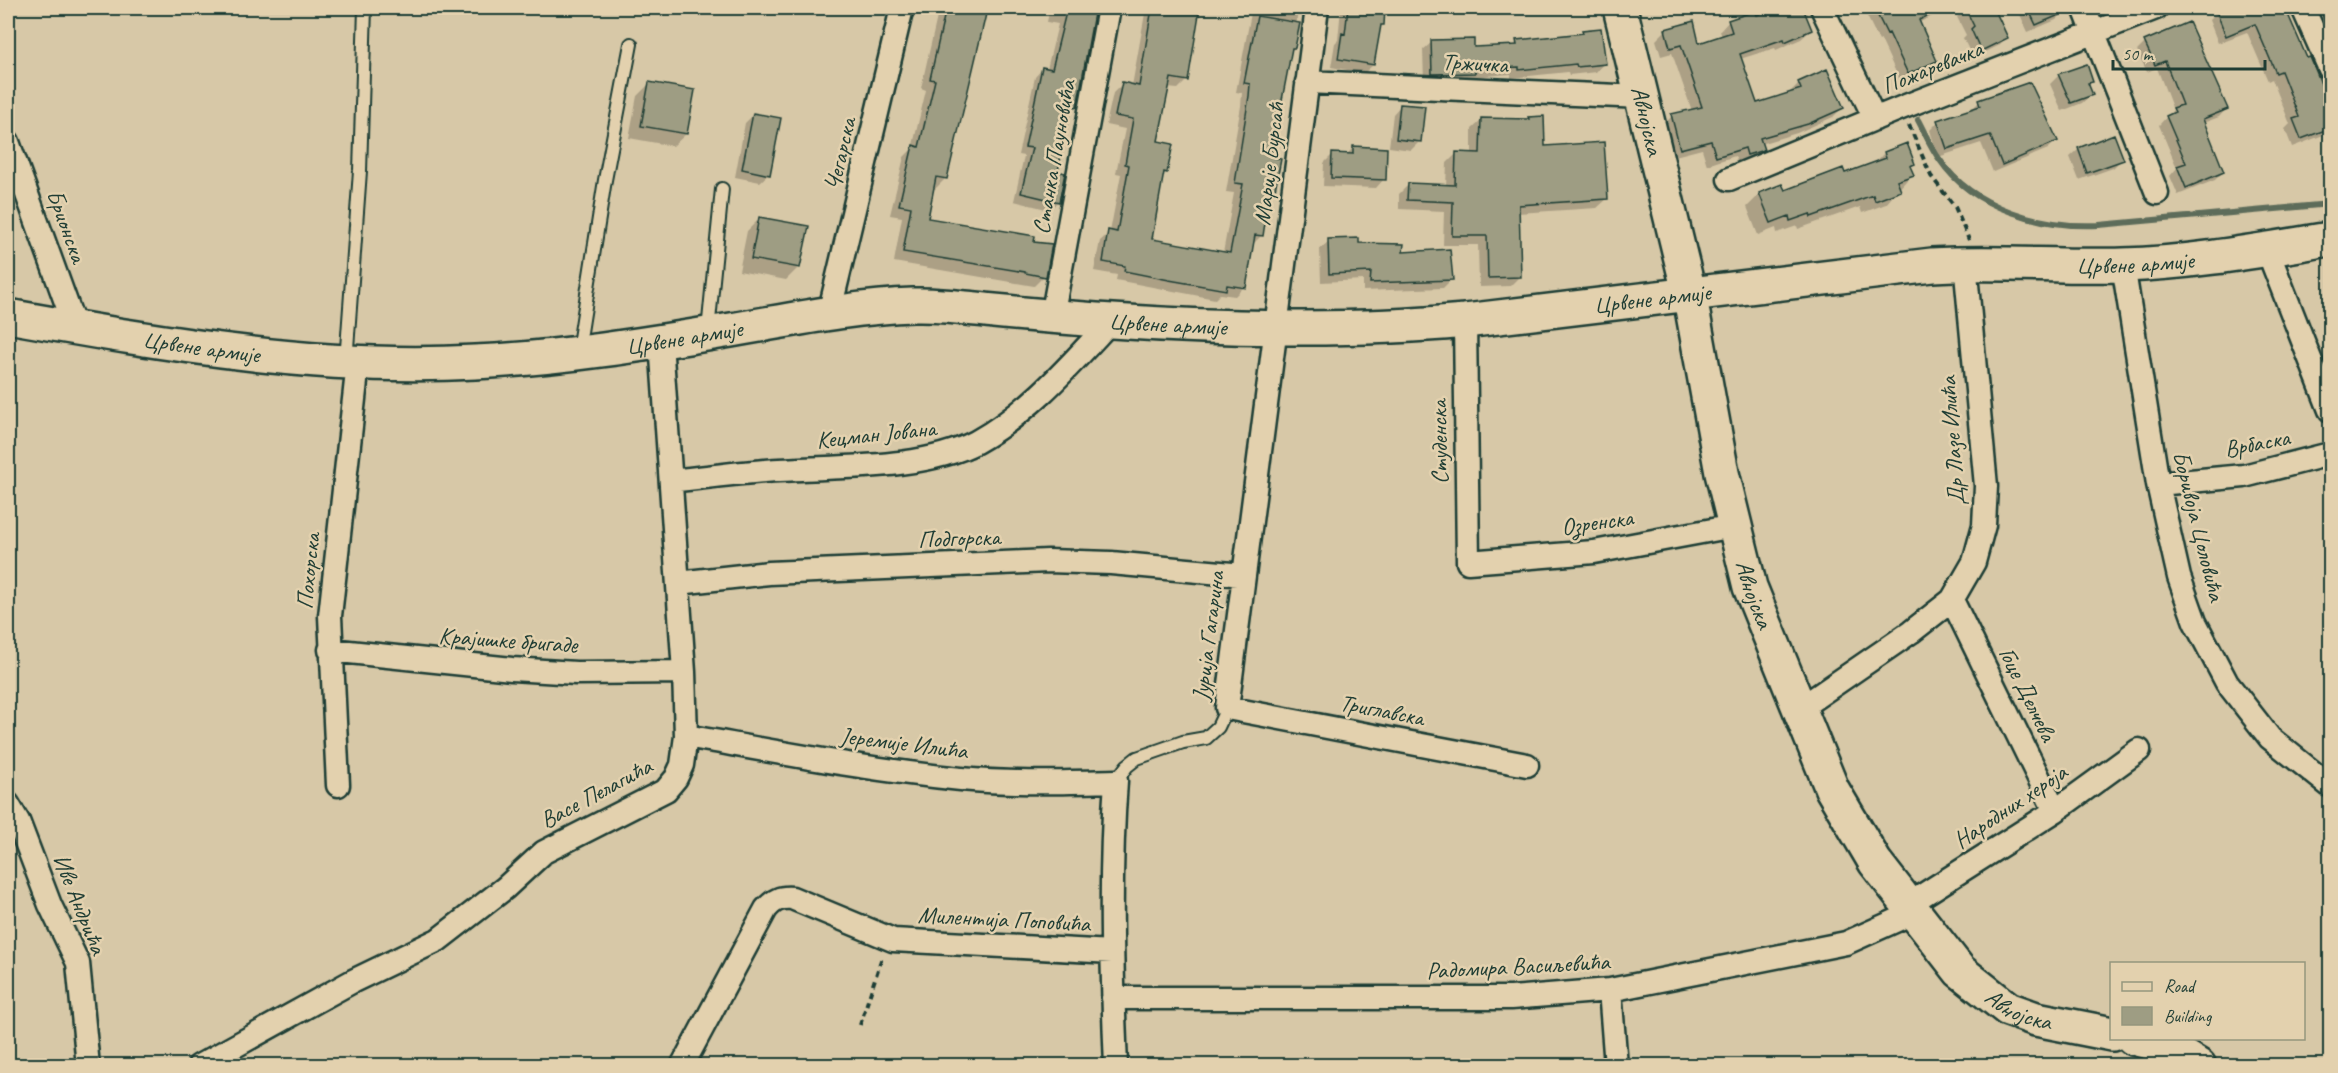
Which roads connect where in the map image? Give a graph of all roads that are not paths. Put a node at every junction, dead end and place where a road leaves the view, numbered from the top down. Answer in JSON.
{"nodes":[{"id":1,"x":365,"y":8,"type":"edge"},
{"id":2,"x":902,"y":8,"type":"edge"},
{"id":3,"x":1109,"y":8,"type":"edge"},
{"id":4,"x":1317,"y":8,"type":"edge"},
{"id":5,"x":1620,"y":8,"type":"edge"},
{"id":6,"x":1822,"y":8,"type":"edge"},
{"id":7,"x":2084,"y":8,"type":"edge"},
{"id":8,"x":2156,"y":8,"type":"edge"},
{"id":9,"x":2303,"y":8,"type":"edge"},
{"id":10,"x":2094,"y":32,"type":"junction"},
{"id":11,"x":631,"y":44,"type":"dead end"},
{"id":12,"x":2331,"y":69,"type":"edge"},
{"id":13,"x":1307,"y":82,"type":"junction"},
{"id":14,"x":1642,"y":97,"type":"junction"},
{"id":15,"x":1875,"y":119,"type":"junction"},
{"id":16,"x":8,"y":142,"type":"edge"},
{"id":17,"x":1729,"y":180,"type":"dead end"},
{"id":18,"x":722,"y":189,"type":"dead end"},
{"id":19,"x":2157,"y":193,"type":"dead end"},
{"id":20,"x":2331,"y":239,"type":"edge"},
{"id":21,"x":2267,"y":249,"type":"junction"},
{"id":22,"x":1971,"y":263,"type":"junction"},
{"id":23,"x":2123,"y":265,"type":"junction"},
{"id":24,"x":1689,"y":292,"type":"junction"},
{"id":25,"x":829,"y":314,"type":"junction"},
{"id":26,"x":8,"y":315,"type":"edge"},
{"id":27,"x":1052,"y":317,"type":"junction"},
{"id":28,"x":1112,"y":321,"type":"junction"},
{"id":29,"x":1465,"y":321,"type":"junction"},
{"id":30,"x":75,"y":327,"type":"junction"},
{"id":31,"x":1276,"y":328,"type":"junction"},
{"id":32,"x":708,"y":334,"type":"junction"},
{"id":33,"x":661,"y":342,"type":"junction"},
{"id":34,"x":578,"y":352,"type":"junction"},
{"id":35,"x":352,"y":363,"type":"junction"},
{"id":36,"x":2331,"y":410,"type":"edge"},
{"id":37,"x":2331,"y":454,"type":"edge"},
{"id":38,"x":670,"y":481,"type":"junction"},
{"id":39,"x":2158,"y":484,"type":"junction"},
{"id":40,"x":1734,"y":526,"type":"junction"},
{"id":41,"x":1468,"y":562,"type":"joint"},
{"id":42,"x":1243,"y":575,"type":"junction"},
{"id":43,"x":678,"y":583,"type":"junction"},
{"id":44,"x":1952,"y":600,"type":"junction"},
{"id":45,"x":330,"y":650,"type":"junction"},
{"id":46,"x":684,"y":672,"type":"junction"},
{"id":47,"x":1227,"y":708,"type":"junction"},
{"id":48,"x":1799,"y":709,"type":"junction"},
{"id":49,"x":686,"y":736,"type":"junction"},
{"id":50,"x":2139,"y":750,"type":"dead end"},
{"id":51,"x":1527,"y":765,"type":"dead end"},
{"id":52,"x":1116,"y":781,"type":"junction"},
{"id":53,"x":338,"y":785,"type":"dead end"},
{"id":54,"x":2331,"y":786,"type":"edge"},
{"id":55,"x":8,"y":804,"type":"edge"},
{"id":56,"x":2055,"y":811,"type":"junction"},
{"id":57,"x":1912,"y":908,"type":"junction"},
{"id":58,"x":1112,"y":952,"type":"junction"},
{"id":59,"x":1610,"y":990,"type":"junction"},
{"id":60,"x":1113,"y":998,"type":"junction"},
{"id":61,"x":2110,"y":1034,"type":"edge"},
{"id":62,"x":2141,"y":1040,"type":"edge"},
{"id":63,"x":87,"y":1065,"type":"edge"},
{"id":64,"x":199,"y":1065,"type":"edge"},
{"id":65,"x":682,"y":1065,"type":"edge"},
{"id":66,"x":1116,"y":1065,"type":"edge"},
{"id":67,"x":1616,"y":1065,"type":"edge"},
{"id":68,"x":2199,"y":1065,"type":"edge"}],
"edges":[{"from":1,"to":35,"type":"lane"},
{"from":2,"to":25,"type":"street","name":"Чегарска"},
{"from":3,"to":27,"type":"street","name":"Станка Пауновића"},
{"from":4,"to":13,"type":"street","name":"Марије Бурсаћ"},
{"from":5,"to":14,"type":"main road","name":"Авнојска"},
{"from":6,"to":15,"type":"street"},
{"from":7,"to":10,"type":"street"},
{"from":8,"to":10,"type":"street","name":"Пожаревачка"},
{"from":9,"to":12,"type":"street"},
{"from":10,"to":15,"type":"street","name":"Пожаревачка"},
{"from":10,"to":19,"type":"street"},
{"from":11,"to":34,"type":"lane"},
{"from":13,"to":14,"type":"street","name":"Тржичка"},
{"from":13,"to":31,"type":"street","name":"Марије Бурсаћ"},
{"from":14,"to":24,"type":"main road","name":"Авнојска"},
{"from":15,"to":17,"type":"street","name":"Пожаревачка"},
{"from":16,"to":30,"type":"street","name":"Брионска"},
{"from":18,"to":32,"type":"lane"},
{"from":20,"to":21,"type":"main road","name":"Црвене армије"},
{"from":21,"to":23,"type":"main road","name":"Црвене армије"},
{"from":21,"to":36,"type":"street"},
{"from":22,"to":23,"type":"main road","name":"Црвене армије"},
{"from":22,"to":24,"type":"main road","name":"Црвене армије"},
{"from":22,"to":44,"type":"street","name":"Др Лазе Илића"},
{"from":23,"to":39,"type":"street","name":"Боривоја Цоловића"},
{"from":24,"to":29,"type":"main road","name":"Црвене армије"},
{"from":24,"to":40,"type":"main road","name":"Авнојска"},
{"from":25,"to":27,"type":"main road","name":"Црвене армије"},
{"from":25,"to":32,"type":"main road","name":"Црвене армије"},
{"from":26,"to":30,"type":"main road","name":"Црвене армије"},
{"from":27,"to":28,"type":"main road","name":"Црвене армије"},
{"from":28,"to":31,"type":"main road","name":"Црвене армије"},
{"from":28,"to":38,"type":"street","name":"Кецман Јована"},
{"from":29,"to":31,"type":"main road","name":"Црвене армије"},
{"from":29,"to":41,"type":"street","name":"Студенска"},
{"from":30,"to":35,"type":"main road","name":"Црвене армије"},
{"from":31,"to":42,"type":"street","name":"Јурија Гагарина"},
{"from":32,"to":33,"type":"main road","name":"Црвене армије"},
{"from":33,"to":34,"type":"main road","name":"Црвене армије"},
{"from":33,"to":38,"type":"street","name":"Васе Пелагића"},
{"from":34,"to":35,"type":"main road","name":"Црвене армије"},
{"from":35,"to":45,"type":"street","name":"Похорска"},
{"from":37,"to":39,"type":"street","name":"Врбаска"},
{"from":38,"to":43,"type":"street","name":"Васе Пелагића"},
{"from":39,"to":54,"type":"street","name":"Боривоја Цоловића"},
{"from":40,"to":41,"type":"street","name":"Озренска"},
{"from":40,"to":48,"type":"main road","name":"Авнојска"},
{"from":42,"to":43,"type":"street","name":"Подгорска"},
{"from":42,"to":47,"type":"street","name":"Јурија Гагарина"},
{"from":43,"to":46,"type":"street","name":"Васе Пелагића"},
{"from":44,"to":48,"type":"street","name":"Др Лазе Илића"},
{"from":44,"to":56,"type":"street","name":"Гоце Делчева"},
{"from":45,"to":46,"type":"street","name":"Крајишке бригаде"},
{"from":45,"to":53,"type":"street","name":"Похорска"},
{"from":46,"to":49,"type":"street","name":"Васе Пелагића"},
{"from":47,"to":51,"type":"street","name":"Триглавска"},
{"from":47,"to":52,"type":"lane","name":"Јурија Гагарина"},
{"from":48,"to":57,"type":"main road","name":"Авнојска"},
{"from":49,"to":52,"type":"street","name":"Јеремије Илића"},
{"from":49,"to":64,"type":"street","name":"Васе Пелагића"},
{"from":50,"to":56,"type":"street","name":"Народних хероја"},
{"from":52,"to":58,"type":"street"},
{"from":55,"to":63,"type":"street","name":"Иве Андрића"},
{"from":56,"to":57,"type":"street","name":"Народних хероја"},
{"from":57,"to":59,"type":"street","name":"Радомира Васиљевића"},
{"from":57,"to":61,"type":"main road","name":"Авнојска"},
{"from":58,"to":60,"type":"street"},
{"from":58,"to":65,"type":"street","name":"Милентија Поповића"},
{"from":59,"to":60,"type":"street","name":"Радомира Васиљевића"},
{"from":59,"to":67,"type":"street"},
{"from":60,"to":66,"type":"street"},
{"from":62,"to":68,"type":"main road"}]}
